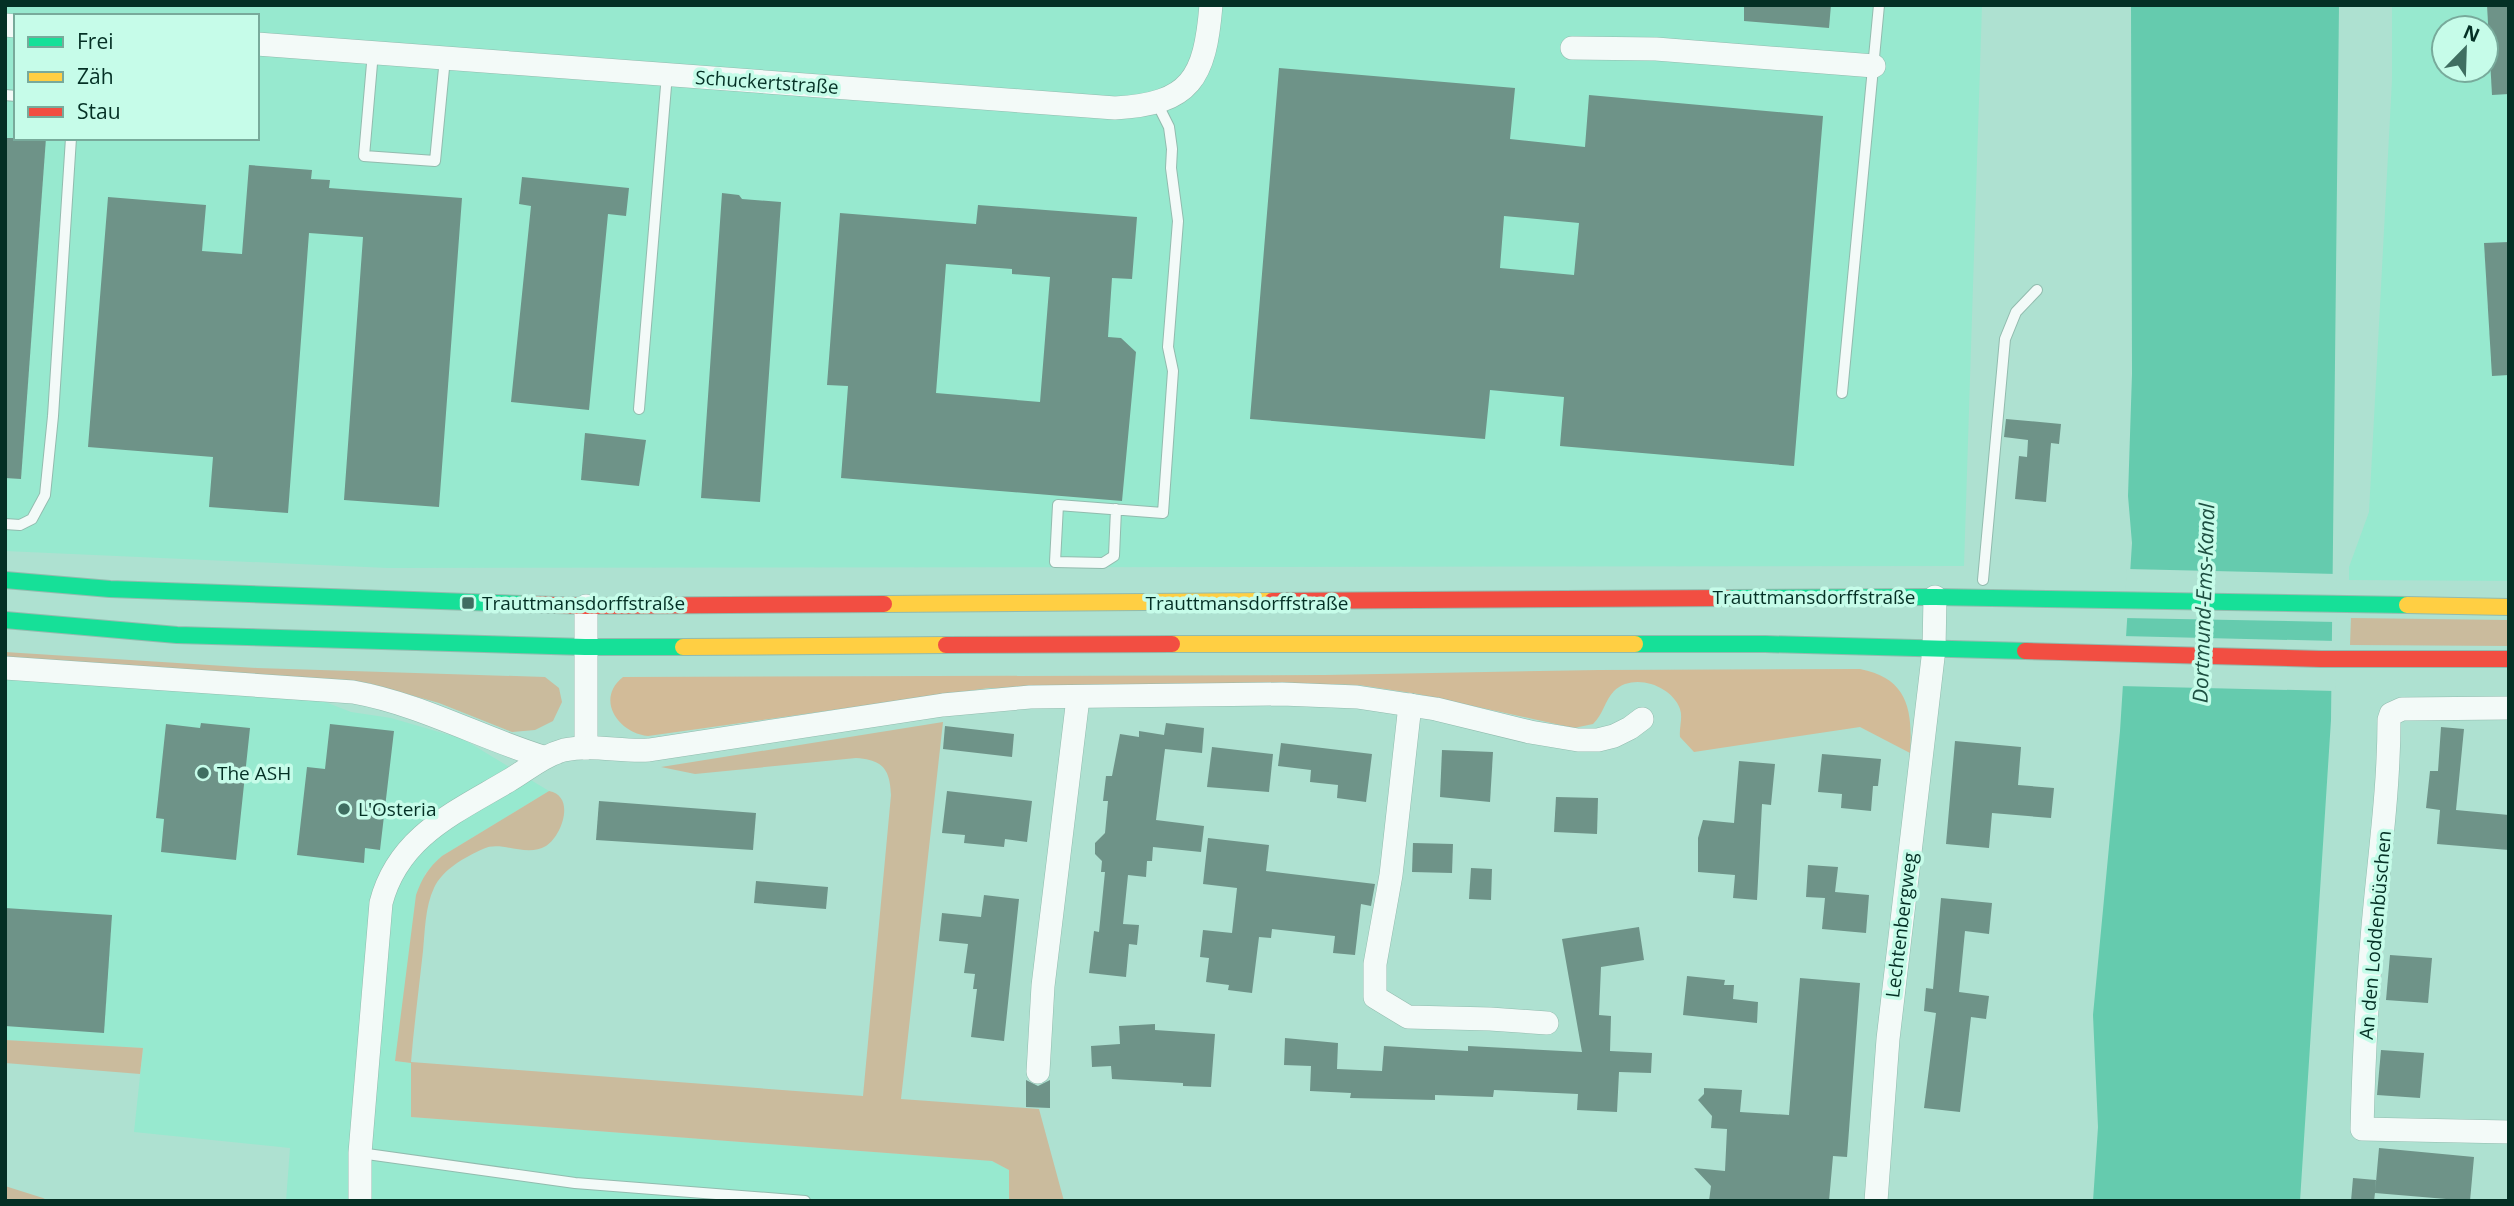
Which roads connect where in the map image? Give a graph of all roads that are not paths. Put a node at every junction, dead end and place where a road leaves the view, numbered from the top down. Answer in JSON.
{"nodes":[{"id":1,"x":1211,"y":5,"type":"edge"},
{"id":2,"x":1879,"y":5,"type":"edge"},
{"id":3,"x":259,"y":44,"type":"edge"},
{"id":4,"x":1572,"y":48,"type":"dead end"},
{"id":5,"x":373,"y":52,"type":"junction"},
{"id":6,"x":445,"y":58,"type":"junction"},
{"id":7,"x":1874,"y":66,"type":"junction"},
{"id":8,"x":667,"y":74,"type":"junction"},
{"id":9,"x":1157,"y":103,"type":"junction"},
{"id":10,"x":71,"y":140,"type":"edge"},
{"id":11,"x":2037,"y":290,"type":"dead end"},
{"id":12,"x":1842,"y":393,"type":"dead end"},
{"id":13,"x":639,"y":409,"type":"dead end"},
{"id":14,"x":1116,"y":509,"type":"junction"},
{"id":15,"x":5,"y":524,"type":"edge"},
{"id":16,"x":5,"y":580,"type":"edge"},
{"id":17,"x":1983,"y":580,"type":"dead end"},
{"id":18,"x":1935,"y":597,"type":"junction"},
{"id":19,"x":586,"y":606,"type":"junction"},
{"id":20,"x":2509,"y":607,"type":"edge"},
{"id":21,"x":5,"y":620,"type":"edge"},
{"id":22,"x":585,"y":647,"type":"junction"},
{"id":23,"x":1934,"y":649,"type":"junction"},
{"id":24,"x":2509,"y":659,"type":"edge"},
{"id":25,"x":5,"y":668,"type":"edge"},
{"id":26,"x":1077,"y":698,"type":"junction"},
{"id":27,"x":1410,"y":705,"type":"junction"},
{"id":28,"x":2509,"y":708,"type":"edge"},
{"id":29,"x":1642,"y":719,"type":"dead end"},
{"id":30,"x":586,"y":748,"type":"junction"},
{"id":31,"x":543,"y":757,"type":"junction"},
{"id":32,"x":1547,"y":1023,"type":"dead end"},
{"id":33,"x":1038,"y":1072,"type":"dead end"},
{"id":34,"x":2509,"y":1132,"type":"edge"},
{"id":35,"x":360,"y":1153,"type":"junction"},
{"id":36,"x":360,"y":1201,"type":"edge"},
{"id":37,"x":805,"y":1201,"type":"edge"},
{"id":38,"x":1876,"y":1201,"type":"edge"}],
"edges":[{"from":1,"to":9,"type":"street","name":"Schuckertstraße"},
{"from":2,"to":7,"type":"lane"},
{"from":3,"to":5,"type":"street","name":"Schuckertstraße"},
{"from":4,"to":7,"type":"street"},
{"from":5,"to":6,"type":"street","name":"Schuckertstraße"},
{"from":5,"to":6,"type":"lane"},
{"from":6,"to":8,"type":"street","name":"Schuckertstraße"},
{"from":7,"to":12,"type":"lane"},
{"from":8,"to":9,"type":"street","name":"Schuckertstraße"},
{"from":8,"to":13,"type":"lane"},
{"from":9,"to":14,"type":"lane"},
{"from":10,"to":15,"type":"lane"},
{"from":11,"to":17,"type":"lane"},
{"from":14,"to":14,"type":"lane"},
{"from":16,"to":19,"type":"main road","name":"Trauttmansdorffstraße"},
{"from":18,"to":19,"type":"main road","name":"Trauttmansdorffstraße"},
{"from":18,"to":20,"type":"main road"},
{"from":18,"to":23,"type":"street","name":"Trauttmansdorffstraße"},
{"from":19,"to":22,"type":"street"},
{"from":21,"to":22,"type":"main road"},
{"from":22,"to":23,"type":"main road"},
{"from":22,"to":30,"type":"street"},
{"from":23,"to":24,"type":"main road"},
{"from":23,"to":38,"type":"street","name":"Lechtenbergweg"},
{"from":25,"to":31,"type":"street"},
{"from":26,"to":27,"type":"street"},
{"from":26,"to":30,"type":"street"},
{"from":26,"to":33,"type":"street"},
{"from":27,"to":29,"type":"street"},
{"from":27,"to":32,"type":"street"},
{"from":28,"to":34,"type":"street","name":"An den Loddenbüschen"},
{"from":30,"to":31,"type":"street"},
{"from":31,"to":35,"type":"street"},
{"from":35,"to":36,"type":"street"},
{"from":35,"to":37,"type":"lane"}]}
